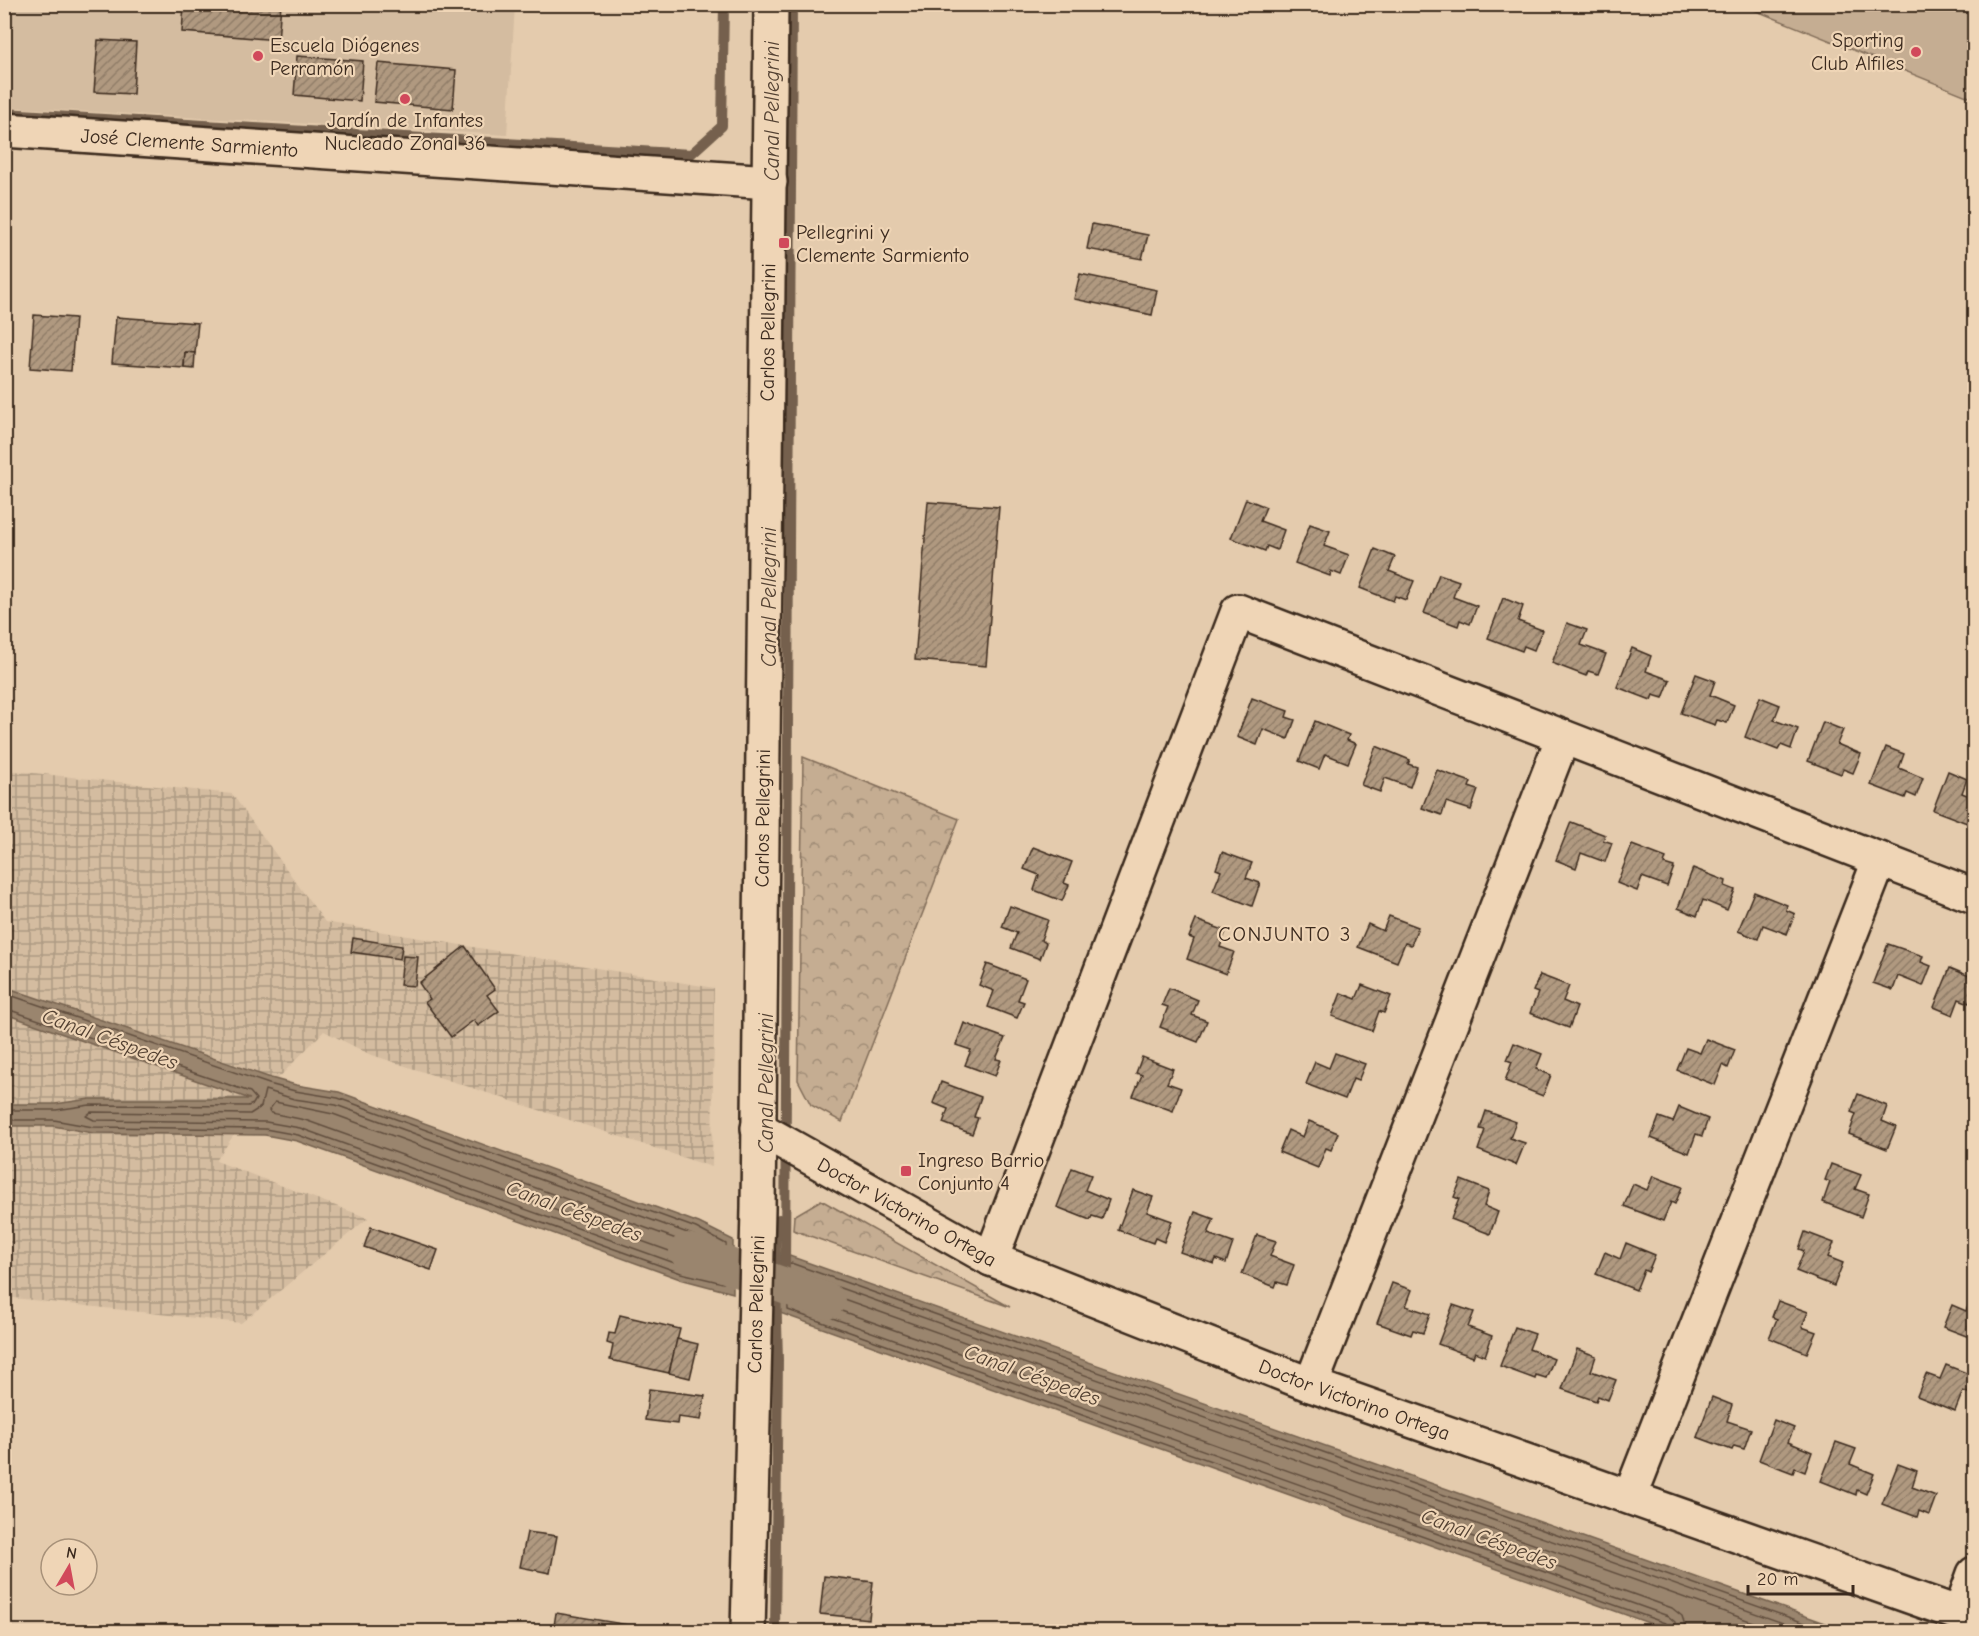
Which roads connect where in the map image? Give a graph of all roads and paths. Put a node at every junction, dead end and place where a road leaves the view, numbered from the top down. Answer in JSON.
{"nodes":[{"id":1,"x":771,"y":4,"type":"edge"},
{"id":2,"x":4,"y":130,"type":"edge"},
{"id":3,"x":770,"y":182,"type":"junction"},
{"id":4,"x":1563,"y":737,"type":"junction"},
{"id":5,"x":1880,"y":860,"type":"junction"},
{"id":6,"x":1974,"y":896,"type":"edge"},
{"id":7,"x":758,"y":1128,"type":"junction"},
{"id":8,"x":991,"y":1259,"type":"junction"},
{"id":9,"x":1311,"y":1385,"type":"junction"},
{"id":10,"x":1629,"y":1497,"type":"junction"},
{"id":11,"x":1974,"y":1574,"type":"edge"},
{"id":12,"x":1967,"y":1616,"type":"edge"},
{"id":13,"x":748,"y":1632,"type":"edge"}],
"edges":[{"from":1,"to":3,"type":"street","name":"Carlos Pellegrini"},
{"from":2,"to":3,"type":"street","name":"José Clemente Sarmiento"},
{"from":3,"to":7,"type":"street","name":"Carlos Pellegrini"},
{"from":4,"to":5,"type":"street"},
{"from":4,"to":8,"type":"street"},
{"from":4,"to":9,"type":"street"},
{"from":5,"to":6,"type":"street"},
{"from":5,"to":10,"type":"street"},
{"from":7,"to":8,"type":"street","name":"Doctor Victorino Ortega"},
{"from":7,"to":13,"type":"street","name":"Carlos Pellegrini"},
{"from":8,"to":9,"type":"street","name":"Doctor Victorino Ortega"},
{"from":9,"to":10,"type":"street","name":"Doctor Victorino Ortega"},
{"from":10,"to":12,"type":"street","name":"Doctor Victorino Ortega"},
{"from":11,"to":12,"type":"street"}]}
